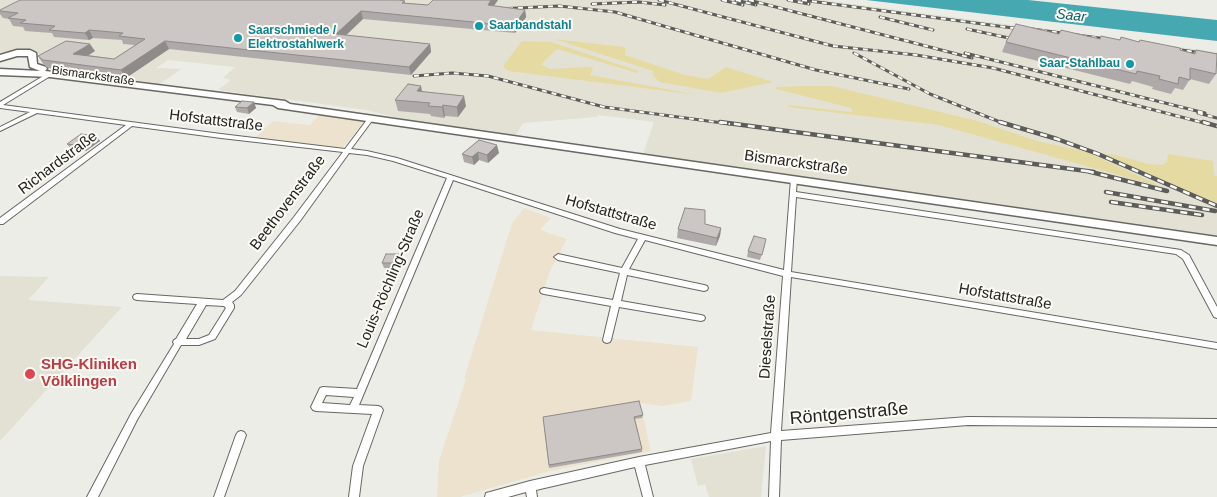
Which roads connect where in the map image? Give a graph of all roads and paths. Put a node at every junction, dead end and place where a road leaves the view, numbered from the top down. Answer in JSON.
{"nodes":[{"id":1,"x":0,"y":64,"type":"edge"},
{"id":2,"x":17,"y":69,"type":"junction"},
{"id":3,"x":47,"y":71,"type":"junction"},
{"id":4,"x":0,"y":105,"type":"edge"},
{"id":5,"x":36,"y":111,"type":"junction"},
{"id":6,"x":371,"y":118,"type":"junction"},
{"id":7,"x":131,"y":124,"type":"junction"},
{"id":8,"x":0,"y":129,"type":"edge"},
{"id":9,"x":347,"y":150,"type":"junction"},
{"id":10,"x":451,"y":177,"type":"junction"},
{"id":11,"x":794,"y":179,"type":"junction"},
{"id":12,"x":794,"y":194,"type":"junction"},
{"id":13,"x":0,"y":222,"type":"edge"},
{"id":14,"x":643,"y":237,"type":"junction"},
{"id":15,"x":1217,"y":241,"type":"edge"},
{"id":16,"x":558,"y":257,"type":"dead end"},
{"id":17,"x":624,"y":272,"type":"junction"},
{"id":18,"x":788,"y":274,"type":"junction"},
{"id":19,"x":704,"y":288,"type":"dead end"},
{"id":20,"x":544,"y":291,"type":"dead end"},
{"id":21,"x":137,"y":298,"type":"dead end"},
{"id":22,"x":203,"y":302,"type":"junction"},
{"id":23,"x":226,"y":303,"type":"junction"},
{"id":24,"x":615,"y":304,"type":"junction"},
{"id":25,"x":1217,"y":316,"type":"edge"},
{"id":26,"x":701,"y":318,"type":"dead end"},
{"id":27,"x":607,"y":340,"type":"dead end"},
{"id":28,"x":178,"y":342,"type":"junction"},
{"id":29,"x":1217,"y":346,"type":"edge"},
{"id":30,"x":360,"y":393,"type":"junction"},
{"id":31,"x":353,"y":409,"type":"junction"},
{"id":32,"x":1217,"y":423,"type":"edge"},
{"id":33,"x":241,"y":435,"type":"dead end"},
{"id":34,"x":776,"y":436,"type":"junction"},
{"id":35,"x":639,"y":462,"type":"junction"},
{"id":36,"x":530,"y":486,"type":"junction"},
{"id":37,"x":92,"y":497,"type":"edge"},
{"id":38,"x":219,"y":497,"type":"edge"},
{"id":39,"x":354,"y":497,"type":"edge"},
{"id":40,"x":490,"y":497,"type":"edge"},
{"id":41,"x":532,"y":497,"type":"edge"},
{"id":42,"x":648,"y":497,"type":"edge"},
{"id":43,"x":774,"y":497,"type":"edge"}],
"edges":[{"from":1,"to":2,"type":"main road","name":"Bismarckstraße"},
{"from":1,"to":2,"type":"main road"},
{"from":1,"to":3,"type":"main road"},
{"from":2,"to":3,"type":"main road","name":"Bismarckstraße"},
{"from":3,"to":4,"type":"street"},
{"from":3,"to":6,"type":"main road","name":"Bismarckstraße"},
{"from":4,"to":5,"type":"street","name":"Hofstattstraße"},
{"from":5,"to":7,"type":"street","name":"Hofstattstraße"},
{"from":5,"to":8,"type":"street"},
{"from":6,"to":9,"type":"street","name":"Beethovenstraße"},
{"from":6,"to":11,"type":"main road","name":"Bismarckstraße"},
{"from":7,"to":9,"type":"street","name":"Hofstattstraße"},
{"from":7,"to":13,"type":"street","name":"Richardstraße"},
{"from":9,"to":10,"type":"street","name":"Hofstattstraße"},
{"from":9,"to":23,"type":"street","name":"Beethovenstraße"},
{"from":10,"to":14,"type":"street","name":"Hofstattstraße"},
{"from":10,"to":30,"type":"street","name":"Louis-Röchling-Straße"},
{"from":11,"to":12,"type":"street","name":"Dieselstraße"},
{"from":11,"to":15,"type":"main road","name":"Bismarckstraße"},
{"from":12,"to":18,"type":"street","name":"Dieselstraße"},
{"from":12,"to":25,"type":"street","name":"Bismarckstraße"},
{"from":14,"to":17,"type":"street"},
{"from":14,"to":18,"type":"street","name":"Hofstattstraße"},
{"from":16,"to":17,"type":"street"},
{"from":17,"to":19,"type":"street"},
{"from":17,"to":24,"type":"street"},
{"from":18,"to":29,"type":"street","name":"Hofstattstraße"},
{"from":18,"to":34,"type":"street","name":"Dieselstraße"},
{"from":20,"to":24,"type":"street"},
{"from":21,"to":22,"type":"street"},
{"from":22,"to":23,"type":"street"},
{"from":22,"to":28,"type":"street"},
{"from":23,"to":28,"type":"street"},
{"from":24,"to":26,"type":"street"},
{"from":24,"to":27,"type":"street"},
{"from":28,"to":37,"type":"street"},
{"from":30,"to":31,"type":"street","name":"Louis-Röchling-Straße"},
{"from":30,"to":31,"type":"street"},
{"from":31,"to":39,"type":"street"},
{"from":32,"to":34,"type":"street","name":"Röntgenstraße"},
{"from":33,"to":38,"type":"street"},
{"from":34,"to":35,"type":"street","name":"Röntgenstraße"},
{"from":34,"to":43,"type":"street","name":"Dieselstraße"},
{"from":35,"to":36,"type":"street","name":"Röntgenstraße"},
{"from":35,"to":42,"type":"street"},
{"from":36,"to":40,"type":"street","name":"Röntgenstraße"},
{"from":36,"to":41,"type":"street"}]}
